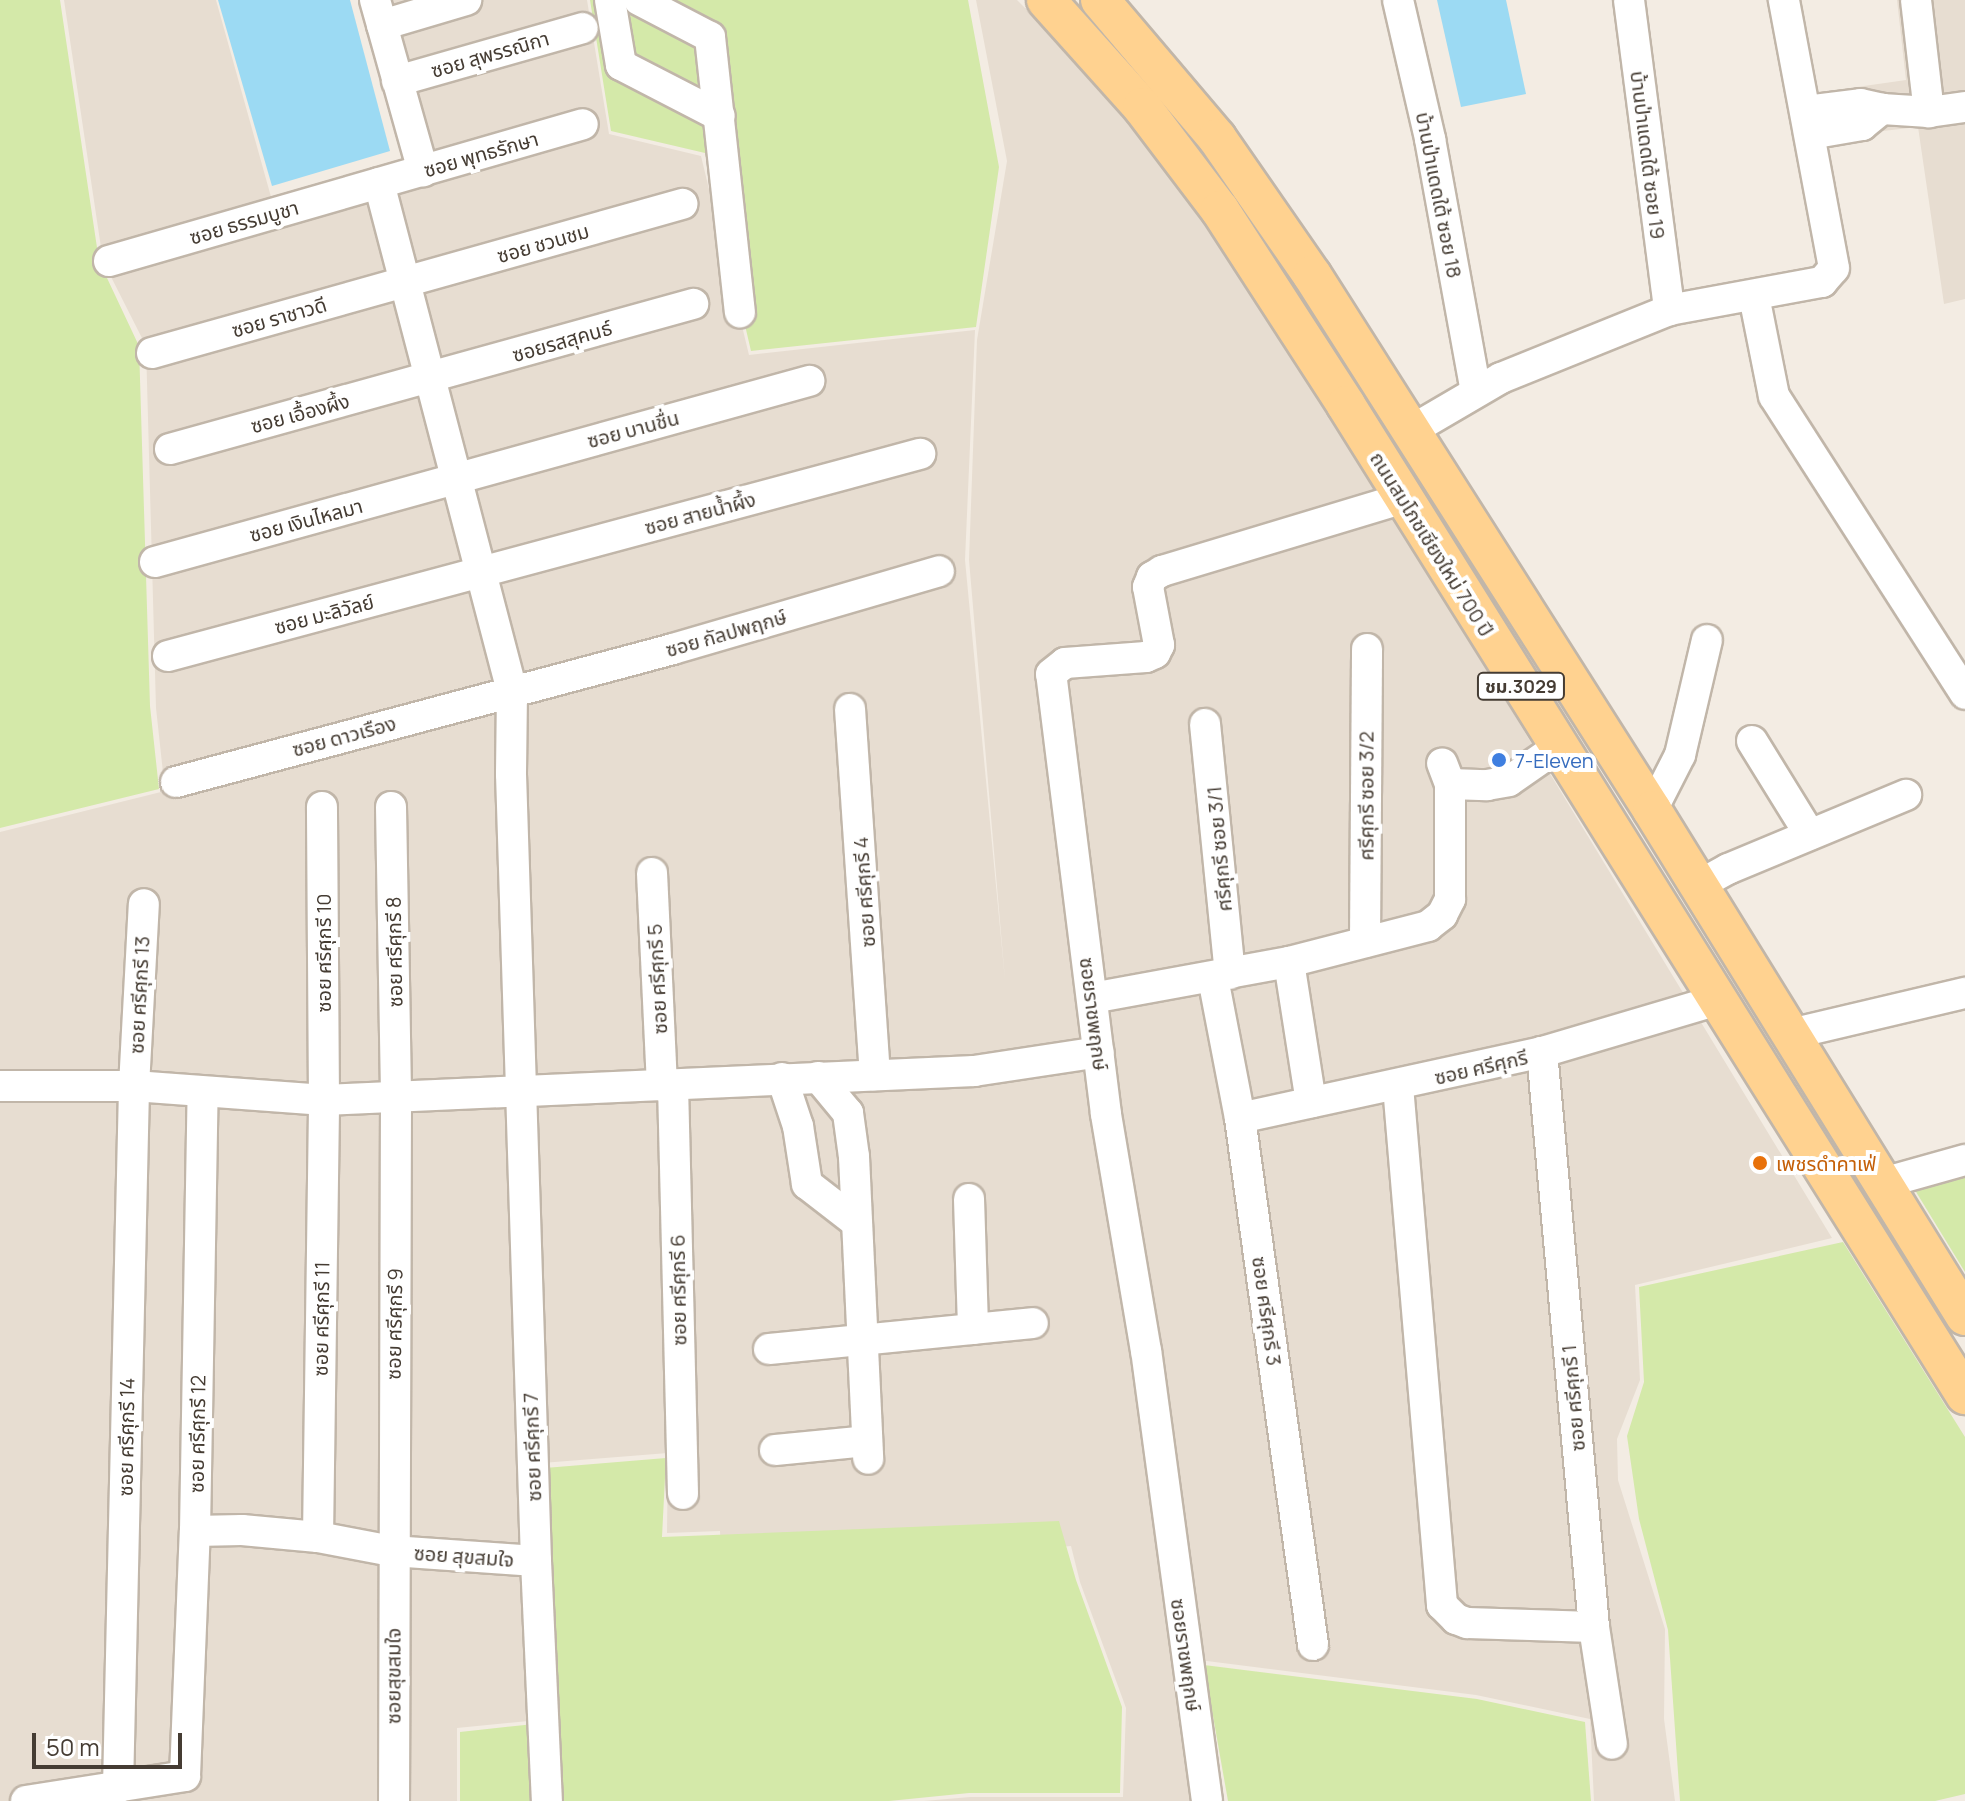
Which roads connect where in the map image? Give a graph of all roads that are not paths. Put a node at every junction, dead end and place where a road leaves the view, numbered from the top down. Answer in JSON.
{"nodes":[{"id":1,"x":466,"y":0,"type":"edge"},
{"id":2,"x":610,"y":0,"type":"edge"},
{"id":3,"x":639,"y":0,"type":"edge"},
{"id":4,"x":1046,"y":0,"type":"edge"},
{"id":5,"x":1100,"y":0,"type":"edge"},
{"id":6,"x":1398,"y":0,"type":"edge"},
{"id":7,"x":1629,"y":0,"type":"edge"},
{"id":8,"x":1784,"y":0,"type":"edge"},
{"id":9,"x":1916,"y":0,"type":"edge"},
{"id":10,"x":378,"y":12,"type":"edge"},
{"id":11,"x":583,"y":28,"type":"dead end"},
{"id":12,"x":397,"y":81,"type":"junction"},
{"id":13,"x":1965,"y":107,"type":"edge"},
{"id":14,"x":1929,"y":112,"type":"junction"},
{"id":15,"x":720,"y":116,"type":"junction"},
{"id":16,"x":1808,"y":123,"type":"junction"},
{"id":17,"x":583,"y":124,"type":"dead end"},
{"id":18,"x":423,"y":171,"type":"junction"},
{"id":19,"x":379,"y":183,"type":"junction"},
{"id":20,"x":682,"y":204,"type":"dead end"},
{"id":21,"x":109,"y":261,"type":"dead end"},
{"id":22,"x":405,"y":282,"type":"junction"},
{"id":23,"x":1754,"y":296,"type":"junction"},
{"id":24,"x":693,"y":304,"type":"dead end"},
{"id":25,"x":1669,"y":310,"type":"junction"},
{"id":26,"x":740,"y":312,"type":"dead end"},
{"id":27,"x":152,"y":353,"type":"dead end"},
{"id":28,"x":430,"y":377,"type":"junction"},
{"id":29,"x":809,"y":381,"type":"dead end"},
{"id":30,"x":1476,"y":391,"type":"junction"},
{"id":31,"x":1412,"y":430,"type":"junction"},
{"id":32,"x":170,"y":449,"type":"dead end"},
{"id":33,"x":920,"y":454,"type":"dead end"},
{"id":34,"x":456,"y":478,"type":"junction"},
{"id":35,"x":1404,"y":498,"type":"junction"},
{"id":36,"x":155,"y":562,"type":"dead end"},
{"id":37,"x":939,"y":571,"type":"dead end"},
{"id":38,"x":481,"y":573,"type":"junction"},
{"id":39,"x":1707,"y":640,"type":"dead end"},
{"id":40,"x":1367,"y":649,"type":"dead end"},
{"id":41,"x":168,"y":656,"type":"dead end"},
{"id":42,"x":512,"y":691,"type":"junction"},
{"id":43,"x":1965,"y":694,"type":"edge"},
{"id":44,"x":850,"y":709,"type":"dead end"},
{"id":45,"x":1205,"y":724,"type":"dead end"},
{"id":46,"x":1752,"y":741,"type":"dead end"},
{"id":47,"x":1558,"y":747,"type":"junction"},
{"id":48,"x":176,"y":782,"type":"dead end"},
{"id":49,"x":1906,"y":795,"type":"dead end"},
{"id":50,"x":322,"y":807,"type":"dead end"},
{"id":51,"x":391,"y":807,"type":"dead end"},
{"id":52,"x":1652,"y":810,"type":"junction"},
{"id":53,"x":1810,"y":835,"type":"junction"},
{"id":54,"x":652,"y":873,"type":"dead end"},
{"id":55,"x":1699,"y":885,"type":"junction"},
{"id":56,"x":144,"y":904,"type":"dead end"},
{"id":57,"x":1365,"y":942,"type":"junction"},
{"id":58,"x":1289,"y":962,"type":"junction"},
{"id":59,"x":1222,"y":976,"type":"junction"},
{"id":60,"x":1965,"y":993,"type":"edge"},
{"id":61,"x":1092,"y":998,"type":"junction"},
{"id":62,"x":1717,"y":1000,"type":"junction"},
{"id":63,"x":1791,"y":1034,"type":"junction"},
{"id":64,"x":1099,"y":1052,"type":"junction"},
{"id":65,"x":1542,"y":1052,"type":"junction"},
{"id":66,"x":875,"y":1075,"type":"junction"},
{"id":67,"x":818,"y":1077,"type":"junction"},
{"id":68,"x":782,"y":1078,"type":"junction"},
{"id":69,"x":668,"y":1085,"type":"junction"},
{"id":70,"x":0,"y":1086,"type":"edge"},
{"id":71,"x":134,"y":1086,"type":"junction"},
{"id":72,"x":1398,"y":1086,"type":"junction"},
{"id":73,"x":203,"y":1092,"type":"junction"},
{"id":74,"x":523,"y":1092,"type":"junction"},
{"id":75,"x":396,"y":1098,"type":"junction"},
{"id":76,"x":324,"y":1100,"type":"junction"},
{"id":77,"x":1311,"y":1102,"type":"junction"},
{"id":78,"x":1240,"y":1118,"type":"junction"},
{"id":79,"x":1965,"y":1160,"type":"edge"},
{"id":80,"x":1883,"y":1183,"type":"junction"},
{"id":81,"x":969,"y":1199,"type":"dead end"},
{"id":82,"x":856,"y":1222,"type":"junction"},
{"id":83,"x":1965,"y":1316,"type":"edge"},
{"id":84,"x":1033,"y":1323,"type":"dead end"},
{"id":85,"x":973,"y":1329,"type":"junction"},
{"id":86,"x":862,"y":1340,"type":"junction"},
{"id":87,"x":769,"y":1349,"type":"dead end"},
{"id":88,"x":1965,"y":1395,"type":"edge"},
{"id":89,"x":775,"y":1450,"type":"dead end"},
{"id":90,"x":683,"y":1494,"type":"dead end"},
{"id":91,"x":195,"y":1531,"type":"junction"},
{"id":92,"x":318,"y":1537,"type":"junction"},
{"id":93,"x":392,"y":1551,"type":"junction"},
{"id":94,"x":536,"y":1561,"type":"junction"},
{"id":95,"x":1594,"y":1627,"type":"junction"},
{"id":96,"x":1313,"y":1645,"type":"dead end"},
{"id":97,"x":1612,"y":1744,"type":"dead end"},
{"id":98,"x":118,"y":1788,"type":"junction"},
{"id":99,"x":26,"y":1801,"type":"edge"},
{"id":100,"x":394,"y":1801,"type":"edge"},
{"id":101,"x":547,"y":1801,"type":"edge"},
{"id":102,"x":1207,"y":1801,"type":"edge"}],
"edges":[{"from":1,"to":10,"type":"street"},
{"from":2,"to":15,"type":"street"},
{"from":3,"to":15,"type":"street"},
{"from":4,"to":35,"type":"main road","name":"ถนนสมโภชเชียงใหม่ 700 ปี","number":"ชม.3029"},
{"from":5,"to":31,"type":"main road","number":"ชม.3029"},
{"from":6,"to":30,"type":"street","name":"บ้านป่าแดดใต้ ซอย 18"},
{"from":7,"to":25,"type":"street","name":"บ้านป่าแดดใต้ ซอย 19"},
{"from":8,"to":16,"type":"street"},
{"from":9,"to":14,"type":"street"},
{"from":10,"to":12,"type":"street"},
{"from":11,"to":12,"type":"street","name":"ซอย สุพรรณิกา"},
{"from":12,"to":18,"type":"street"},
{"from":13,"to":14,"type":"street"},
{"from":14,"to":16,"type":"street"},
{"from":15,"to":26,"type":"street"},
{"from":16,"to":23,"type":"street"},
{"from":17,"to":18,"type":"street","name":"ซอย พุทธรักษา"},
{"from":18,"to":19,"type":"street","name":"ซอย พุทธรักษา"},
{"from":19,"to":21,"type":"street","name":"ซอย ธรรมบูชา"},
{"from":19,"to":22,"type":"street","name":"ซอย ศรีศุกรี 7"},
{"from":20,"to":22,"type":"street","name":"ซอย ชวนชม"},
{"from":22,"to":27,"type":"street","name":"ซอย ราชาวดี"},
{"from":22,"to":28,"type":"street","name":"ซอย ศรีศุกรี 7"},
{"from":23,"to":25,"type":"street"},
{"from":23,"to":43,"type":"street"},
{"from":24,"to":28,"type":"street","name":"ซอยรสสุคนธ์"},
{"from":25,"to":30,"type":"street"},
{"from":28,"to":32,"type":"street","name":"ซอย เอื้องผึ้ง"},
{"from":28,"to":34,"type":"street","name":"ซอย ศรีศุกรี 7"},
{"from":29,"to":34,"type":"street","name":"ซอย บานชื่น"},
{"from":30,"to":31,"type":"street"},
{"from":31,"to":52,"type":"main road","number":"ชม.3029"},
{"from":33,"to":38,"type":"street","name":"ซอย สายน้ำผึ้ง"},
{"from":34,"to":36,"type":"street","name":"ซอย เงินไหลมา"},
{"from":34,"to":38,"type":"street","name":"ซอย ศรีศุกรี 7"},
{"from":35,"to":47,"type":"main road","name":"ถนนสมโภชเชียงใหม่ 700 ปี","number":"ชม.3029"},
{"from":35,"to":61,"type":"street","name":"ซอยราชพฤกษ์"},
{"from":37,"to":42,"type":"street","name":"ซอย กัลปพฤกษ์"},
{"from":38,"to":41,"type":"street","name":"ซอย มะลิวัลย์"},
{"from":38,"to":42,"type":"street","name":"ซอย ศรีศุกรี 7"},
{"from":39,"to":52,"type":"street"},
{"from":40,"to":57,"type":"street","name":"ศรีศุกรี ซอย 3/2"},
{"from":42,"to":48,"type":"street","name":"ซอย ดาวเรือง"},
{"from":42,"to":74,"type":"street","name":"ซอย ศรีศุกรี 7"},
{"from":44,"to":66,"type":"street","name":"ซอย ศรีศุกรี 4"},
{"from":45,"to":59,"type":"street","name":"ศรีศุกรี ซอย 3/1"},
{"from":46,"to":53,"type":"street"},
{"from":47,"to":57,"type":"street"},
{"from":47,"to":62,"type":"main road","name":"ถนนสมโภชเชียงใหม่ 700 ปี","number":"ชม.3029"},
{"from":49,"to":53,"type":"street"},
{"from":50,"to":76,"type":"street","name":"ซอย ศรีศุกรี 10"},
{"from":51,"to":75,"type":"street","name":"ซอย ศรีศุกรี 8"},
{"from":52,"to":55,"type":"main road","number":"ชม.3029"},
{"from":53,"to":55,"type":"street"},
{"from":54,"to":69,"type":"street","name":"ซอย ศรีศุกรี 5"},
{"from":55,"to":63,"type":"main road","number":"ชม.3029"},
{"from":56,"to":71,"type":"street","name":"ซอย ศรีศุกรี 13"},
{"from":57,"to":58,"type":"street"},
{"from":58,"to":59,"type":"street"},
{"from":58,"to":77,"type":"street"},
{"from":59,"to":61,"type":"street"},
{"from":59,"to":78,"type":"street","name":"ซอย ศรีศุกรี 3"},
{"from":60,"to":63,"type":"street"},
{"from":61,"to":64,"type":"street","name":"ซอยราชพฤกษ์"},
{"from":62,"to":65,"type":"street","name":"ซอย ศรีศุกรี"},
{"from":62,"to":88,"type":"main road","name":"ถนนสมโภชเชียงใหม่ 700 ปี","number":"ชม.3029"},
{"from":63,"to":80,"type":"main road","number":"ชม.3029"},
{"from":64,"to":66,"type":"street"},
{"from":64,"to":102,"type":"street","name":"ซอยราชพฤกษ์"},
{"from":65,"to":72,"type":"street","name":"ซอย ศรีศุกรี"},
{"from":65,"to":95,"type":"street","name":"ซอย ศรีศุกรี 1"},
{"from":66,"to":67,"type":"street"},
{"from":67,"to":68,"type":"street"},
{"from":67,"to":82,"type":"street"},
{"from":68,"to":69,"type":"street"},
{"from":68,"to":82,"type":"street"},
{"from":69,"to":74,"type":"street"},
{"from":69,"to":90,"type":"street","name":"ซอย ศรีศุกรี 6"},
{"from":70,"to":71,"type":"street"},
{"from":71,"to":73,"type":"street"},
{"from":71,"to":98,"type":"street","name":"ซอย ศรีศุกรี 14"},
{"from":72,"to":77,"type":"street","name":"ซอย ศรีศุกรี"},
{"from":72,"to":95,"type":"street"},
{"from":73,"to":76,"type":"street"},
{"from":73,"to":91,"type":"street","name":"ซอย ศรีศุกรี 12"},
{"from":74,"to":75,"type":"street"},
{"from":74,"to":94,"type":"street","name":"ซอย ศรีศุกรี 7"},
{"from":75,"to":76,"type":"street"},
{"from":75,"to":93,"type":"street","name":"ซอย ศรีศุกรี 9"},
{"from":76,"to":92,"type":"street","name":"ซอย ศรีศุกรี 11"},
{"from":77,"to":78,"type":"street","name":"ซอย ศรีศุกรี"},
{"from":78,"to":96,"type":"street","name":"ซอย ศรีศุกรี 3"},
{"from":79,"to":80,"type":"street"},
{"from":80,"to":83,"type":"main road","number":"ชม.3029"},
{"from":81,"to":85,"type":"street"},
{"from":82,"to":86,"type":"street"},
{"from":84,"to":85,"type":"street"},
{"from":85,"to":86,"type":"street"},
{"from":86,"to":87,"type":"street"},
{"from":86,"to":89,"type":"street"},
{"from":91,"to":92,"type":"street","name":"ซอย สุขสมใจ"},
{"from":91,"to":98,"type":"street","name":"ซอย ศรีศุกรี 12"},
{"from":92,"to":93,"type":"street","name":"ซอย สุขสมใจ"},
{"from":93,"to":94,"type":"street","name":"ซอย สุขสมใจ"},
{"from":93,"to":100,"type":"street","name":"ซอยสุขสมใจ"},
{"from":94,"to":101,"type":"street","name":"ซอย ศรีศุกรี 7"},
{"from":95,"to":97,"type":"street","name":"ซอย ศรีศุกรี 1"},
{"from":98,"to":99,"type":"street"}]}
